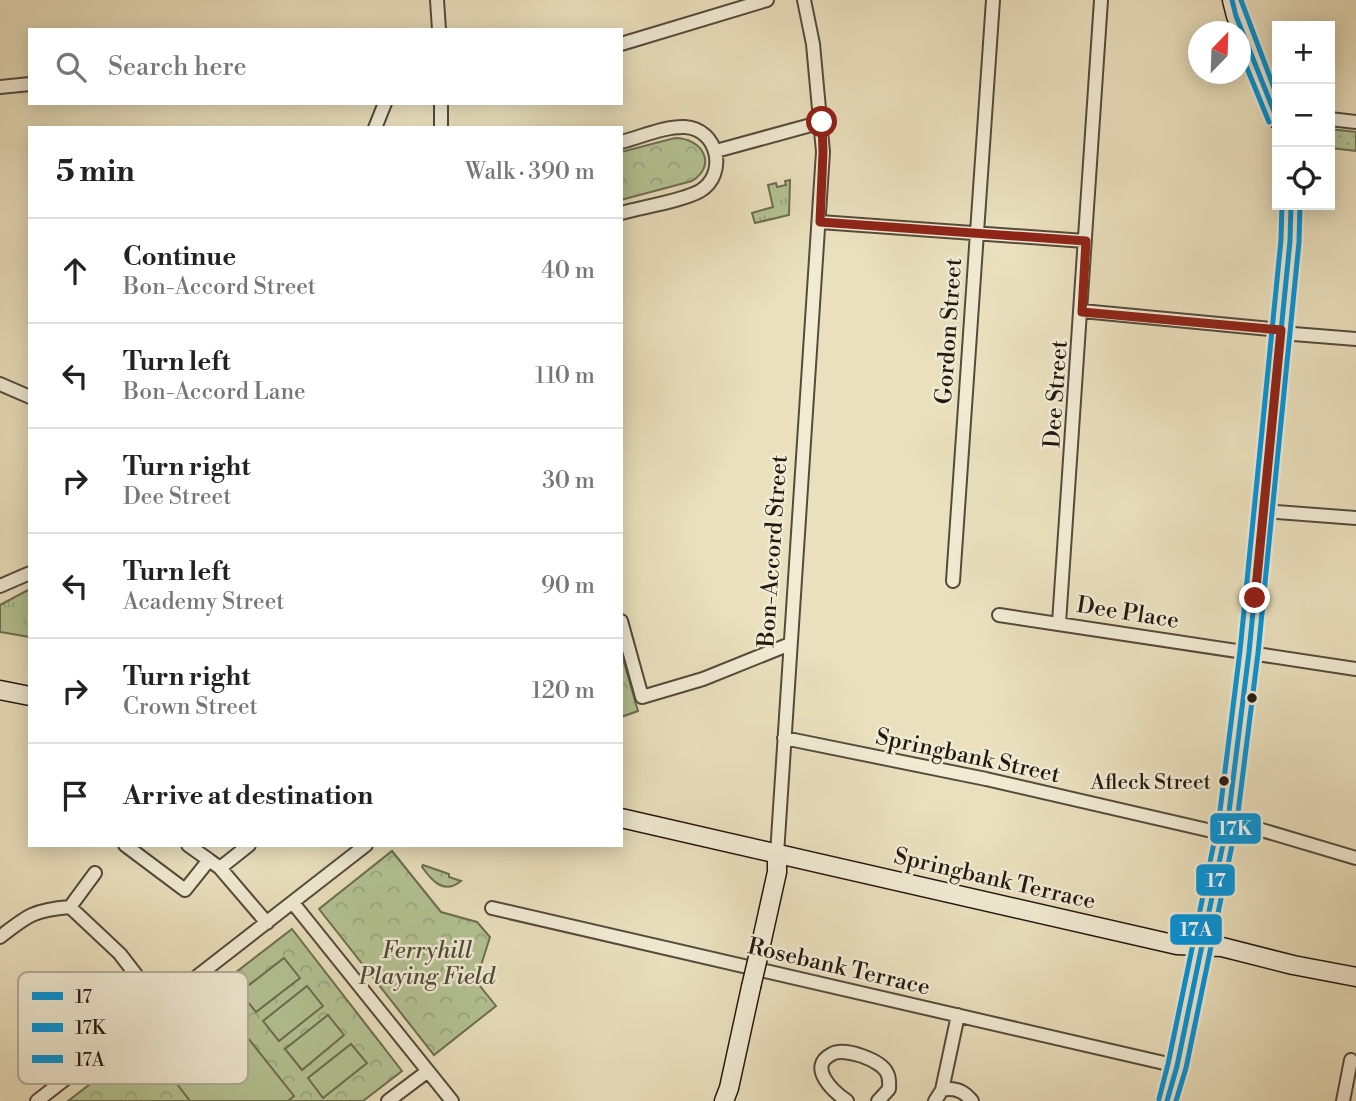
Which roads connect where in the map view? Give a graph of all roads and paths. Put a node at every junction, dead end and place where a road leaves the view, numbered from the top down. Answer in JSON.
{"nodes":[{"id":1,"x":437,"y":0,"type":"edge"},
{"id":2,"x":767,"y":0,"type":"edge"},
{"id":3,"x":804,"y":0,"type":"edge"},
{"id":4,"x":993,"y":0,"type":"edge"},
{"id":5,"x":1101,"y":0,"type":"edge"},
{"id":6,"x":1232,"y":0,"type":"edge"},
{"id":7,"x":439,"y":28,"type":"edge"},
{"id":8,"x":623,"y":43,"type":"edge"},
{"id":9,"x":28,"y":84,"type":"edge"},
{"id":10,"x":0,"y":87,"type":"edge"},
{"id":11,"x":1272,"y":103,"type":"edge"},
{"id":12,"x":384,"y":105,"type":"edge"},
{"id":13,"x":441,"y":105,"type":"edge"},
{"id":14,"x":1335,"y":120,"type":"edge"},
{"id":15,"x":822,"y":122,"type":"junction"},
{"id":16,"x":1356,"y":122,"type":"edge"},
{"id":17,"x":376,"y":126,"type":"edge"},
{"id":18,"x":441,"y":126,"type":"edge"},
{"id":19,"x":623,"y":142,"type":"edge"},
{"id":20,"x":716,"y":151,"type":"junction"},
{"id":21,"x":1291,"y":210,"type":"edge"},
{"id":22,"x":623,"y":211,"type":"edge"},
{"id":23,"x":820,"y":222,"type":"junction"},
{"id":24,"x":976,"y":233,"type":"junction"},
{"id":25,"x":1086,"y":241,"type":"junction"},
{"id":26,"x":1082,"y":312,"type":"junction"},
{"id":27,"x":1281,"y":331,"type":"junction"},
{"id":28,"x":1356,"y":339,"type":"edge"},
{"id":29,"x":0,"y":384,"type":"edge"},
{"id":30,"x":28,"y":396,"type":"edge"},
{"id":31,"x":1263,"y":511,"type":"junction"},
{"id":32,"x":1356,"y":518,"type":"edge"},
{"id":33,"x":28,"y":574,"type":"edge"},
{"id":34,"x":953,"y":581,"type":"dead end"},
{"id":35,"x":0,"y":586,"type":"edge"},
{"id":36,"x":999,"y":615,"type":"dead end"},
{"id":37,"x":1059,"y":623,"type":"junction"},
{"id":38,"x":623,"y":628,"type":"edge"},
{"id":39,"x":790,"y":644,"type":"junction"},
{"id":40,"x":1249,"y":652,"type":"junction"},
{"id":41,"x":1356,"y":669,"type":"edge"},
{"id":42,"x":0,"y":690,"type":"edge"},
{"id":43,"x":28,"y":696,"type":"edge"},
{"id":44,"x":784,"y":738,"type":"junction"},
{"id":45,"x":623,"y":818,"type":"edge"},
{"id":46,"x":1226,"y":827,"type":"junction"},
{"id":47,"x":128,"y":847,"type":"edge"},
{"id":48,"x":191,"y":847,"type":"edge"},
{"id":49,"x":246,"y":847,"type":"edge"},
{"id":50,"x":363,"y":847,"type":"edge"},
{"id":51,"x":777,"y":854,"type":"junction"},
{"id":52,"x":1356,"y":858,"type":"edge"},
{"id":53,"x":209,"y":860,"type":"junction"},
{"id":54,"x":220,"y":868,"type":"junction"},
{"id":55,"x":95,"y":873,"type":"dead end"},
{"id":56,"x":293,"y":903,"type":"junction"},
{"id":57,"x":70,"y":907,"type":"junction"},
{"id":58,"x":492,"y":908,"type":"dead end"},
{"id":59,"x":267,"y":923,"type":"junction"},
{"id":60,"x":0,"y":937,"type":"edge"},
{"id":61,"x":1202,"y":947,"type":"junction"},
{"id":62,"x":134,"y":972,"type":"edge"},
{"id":63,"x":204,"y":972,"type":"edge"},
{"id":64,"x":1356,"y":977,"type":"edge"},
{"id":65,"x":958,"y":1015,"type":"junction"},
{"id":66,"x":1351,"y":1060,"type":"dead end"},
{"id":67,"x":1177,"y":1066,"type":"junction"},
{"id":68,"x":428,"y":1071,"type":"junction"},
{"id":69,"x":59,"y":1084,"type":"edge"},
{"id":70,"x":939,"y":1095,"type":"edge"},
{"id":71,"x":37,"y":1101,"type":"edge"},
{"id":72,"x":388,"y":1101,"type":"edge"},
{"id":73,"x":452,"y":1101,"type":"edge"},
{"id":74,"x":724,"y":1101,"type":"edge"},
{"id":75,"x":847,"y":1101,"type":"edge"},
{"id":76,"x":877,"y":1101,"type":"edge"},
{"id":77,"x":972,"y":1101,"type":"edge"},
{"id":78,"x":1167,"y":1101,"type":"edge"},
{"id":79,"x":1343,"y":1101,"type":"edge"}],
"edges":[{"from":1,"to":7,"type":"street"},
{"from":2,"to":8,"type":"street"},
{"from":3,"to":15,"type":"street","name":"Bon-Accord Street"},
{"from":4,"to":24,"type":"street","name":"Gordon Street"},
{"from":5,"to":25,"type":"street","name":"Dee Street"},
{"from":6,"to":11,"type":"street"},
{"from":9,"to":10,"type":"street"},
{"from":12,"to":17,"type":"street"},
{"from":13,"to":18,"type":"street"},
{"from":14,"to":16,"type":"street"},
{"from":15,"to":20,"type":"street"},
{"from":15,"to":23,"type":"street","name":"Bon-Accord Street"},
{"from":19,"to":20,"type":"street"},
{"from":20,"to":22,"type":"street"},
{"from":21,"to":27,"type":"street"},
{"from":23,"to":24,"type":"street"},
{"from":23,"to":39,"type":"street","name":"Bon-Accord Street"},
{"from":24,"to":25,"type":"street"},
{"from":24,"to":34,"type":"street","name":"Gordon Street"},
{"from":25,"to":26,"type":"street","name":"Dee Street"},
{"from":26,"to":27,"type":"street"},
{"from":26,"to":37,"type":"street","name":"Dee Street"},
{"from":27,"to":28,"type":"street"},
{"from":27,"to":31,"type":"street"},
{"from":29,"to":30,"type":"street"},
{"from":31,"to":32,"type":"street"},
{"from":31,"to":40,"type":"street"},
{"from":33,"to":35,"type":"street"},
{"from":36,"to":37,"type":"street","name":"Dee Place"},
{"from":37,"to":40,"type":"street","name":"Dee Place"},
{"from":38,"to":39,"type":"street"},
{"from":39,"to":44,"type":"street","name":"Bon-Accord Street"},
{"from":40,"to":41,"type":"street","name":"Dee Place"},
{"from":40,"to":46,"type":"street"},
{"from":42,"to":43,"type":"street"},
{"from":44,"to":46,"type":"street","name":"Springbank Street"},
{"from":44,"to":51,"type":"street","name":"Bon-Accord Street"},
{"from":45,"to":51,"type":"street","name":"Springbank Terrace"},
{"from":46,"to":52,"type":"street","name":"Springbank Street"},
{"from":46,"to":61,"type":"street"},
{"from":47,"to":53,"type":"street"},
{"from":48,"to":53,"type":"street"},
{"from":49,"to":54,"type":"street"},
{"from":50,"to":56,"type":"street"},
{"from":51,"to":61,"type":"street","name":"Springbank Terrace"},
{"from":51,"to":74,"type":"street","name":"Bon-Accord Street","bridge":true},
{"from":53,"to":54,"type":"street"},
{"from":54,"to":59,"type":"street"},
{"from":55,"to":57,"type":"street"},
{"from":56,"to":59,"type":"street"},
{"from":56,"to":68,"type":"street"},
{"from":57,"to":60,"type":"street"},
{"from":57,"to":62,"type":"street"},
{"from":58,"to":65,"type":"street","name":"Rosebank Terrace"},
{"from":59,"to":63,"type":"street"},
{"from":61,"to":64,"type":"street","name":"Springbank Terrace"},
{"from":61,"to":67,"type":"street"},
{"from":65,"to":67,"type":"street","name":"Rosebank Terrace"},
{"from":65,"to":70,"type":"street"},
{"from":66,"to":79,"type":"street"},
{"from":67,"to":78,"type":"street"},
{"from":68,"to":72,"type":"street"},
{"from":68,"to":73,"type":"street"},
{"from":69,"to":71,"type":"street"},
{"from":70,"to":77,"type":"street"},
{"from":75,"to":76,"type":"street"}]}
